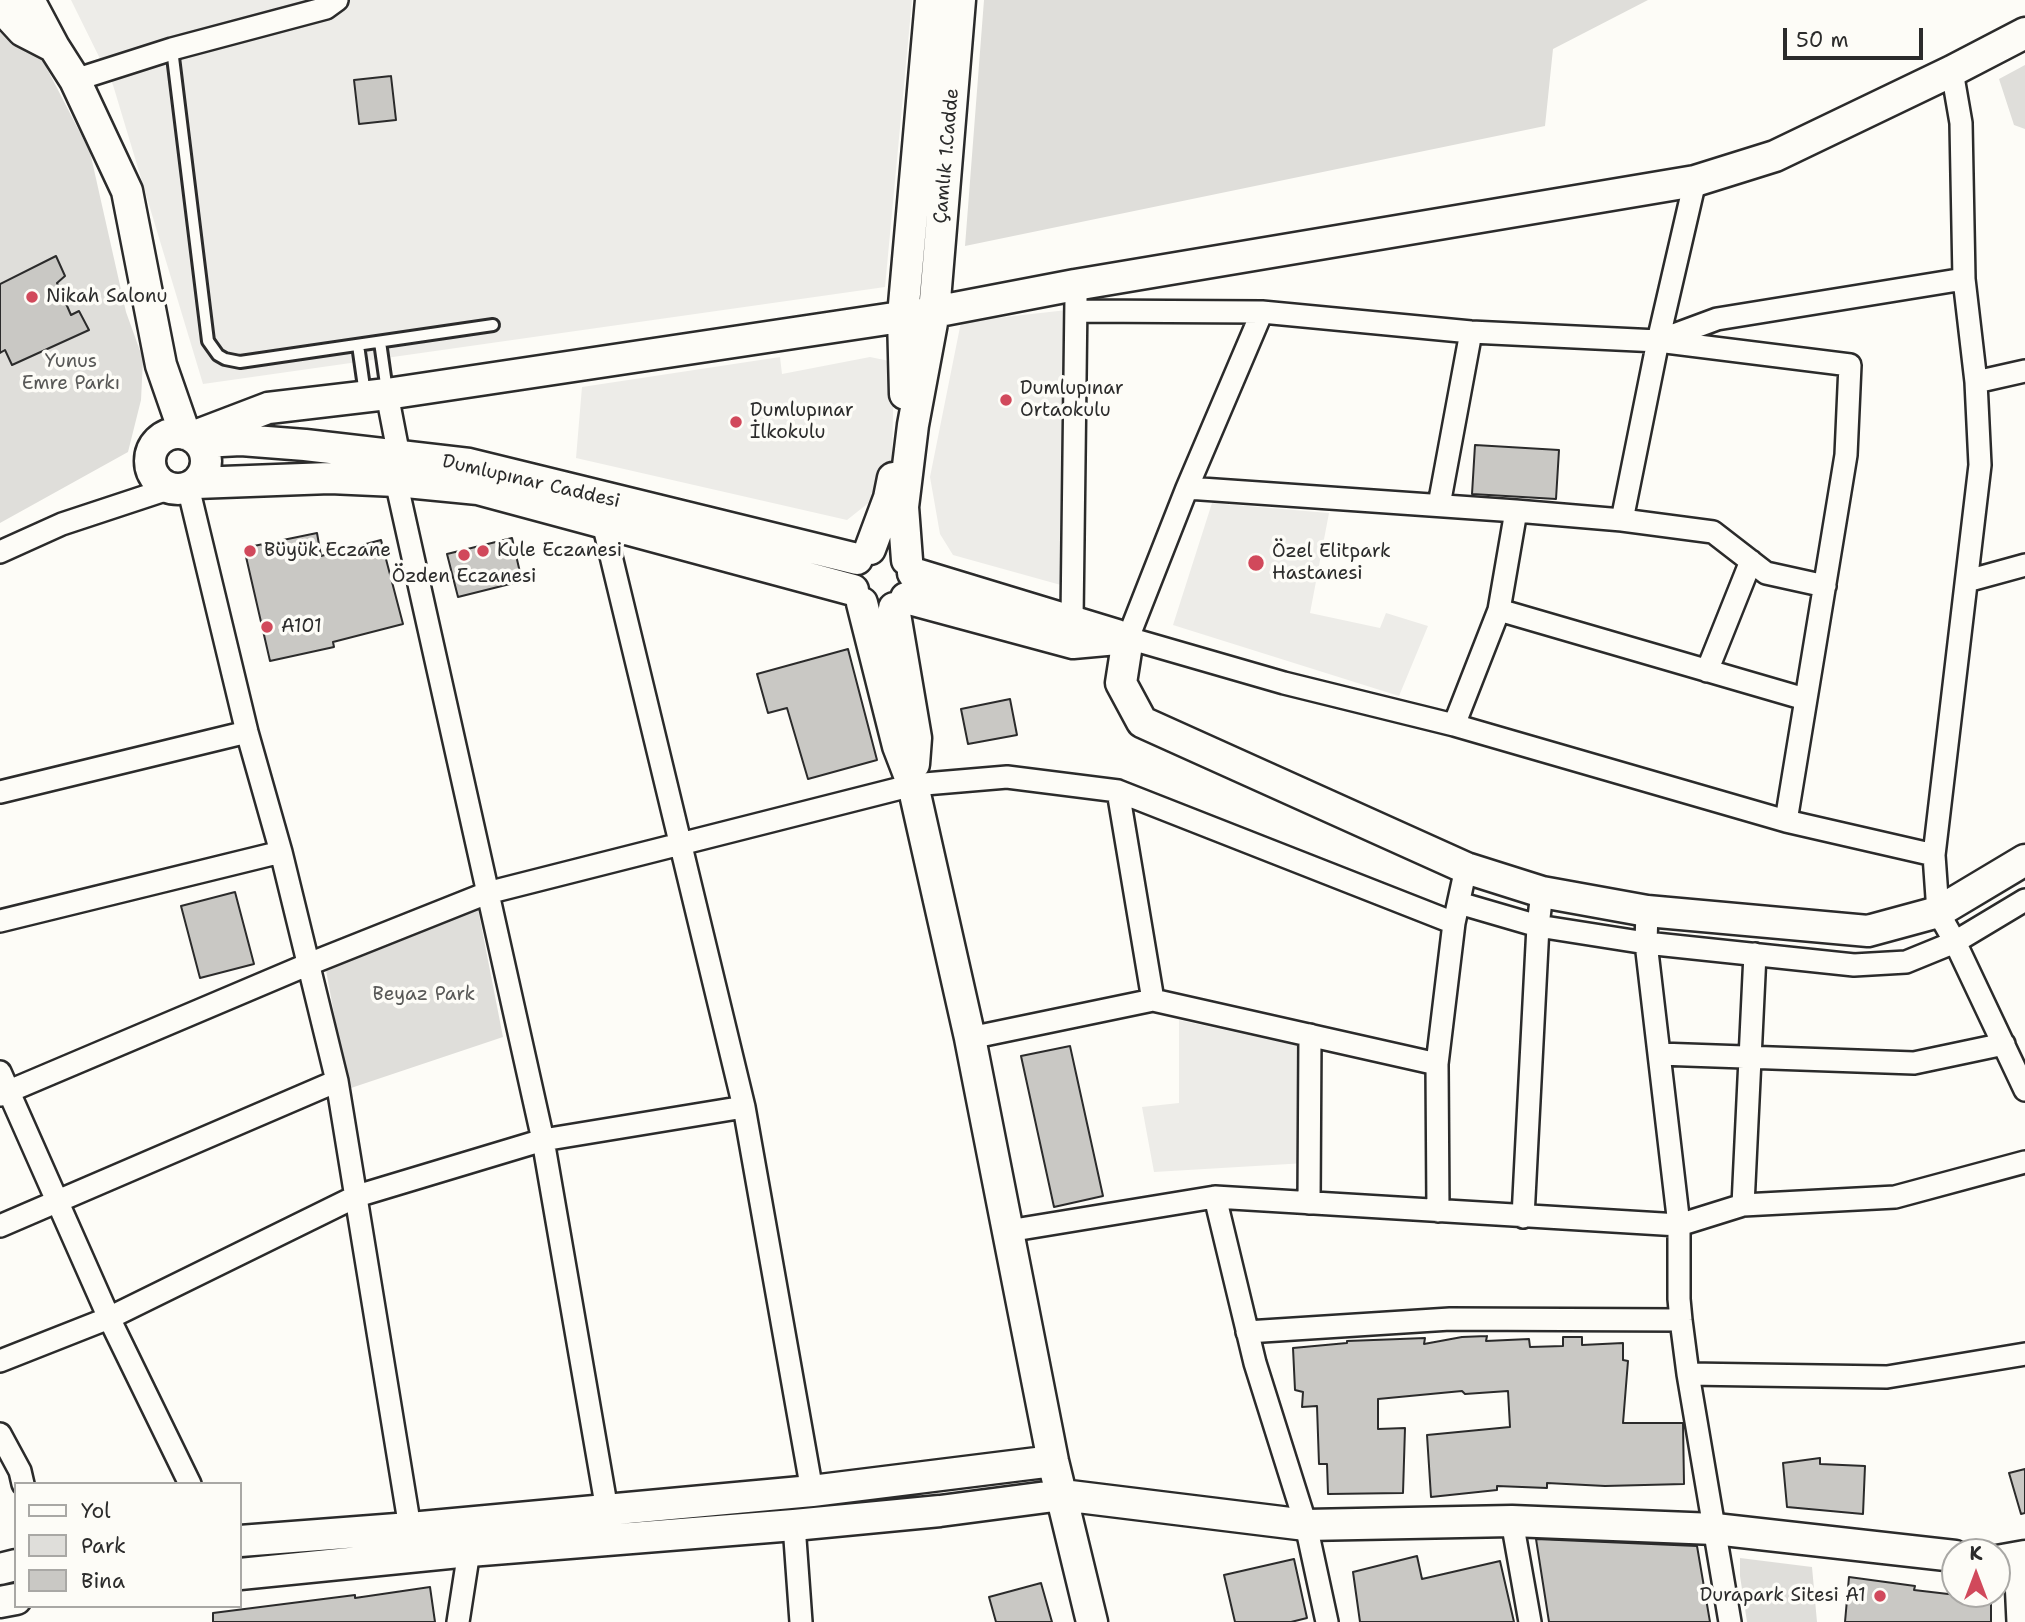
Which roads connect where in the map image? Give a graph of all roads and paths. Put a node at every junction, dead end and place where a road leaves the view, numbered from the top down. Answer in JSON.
{"nodes":[{"id":1,"x":29,"y":0,"type":"edge"},
{"id":2,"x":337,"y":0,"type":"edge"},
{"id":3,"x":931,"y":0,"type":"edge"},
{"id":4,"x":960,"y":0,"type":"edge"},
{"id":5,"x":0,"y":6,"type":"edge"},
{"id":6,"x":12,"y":27,"type":"edge"},
{"id":7,"x":2025,"y":33,"type":"edge"},
{"id":8,"x":54,"y":47,"type":"junction"},
{"id":9,"x":172,"y":49,"type":"junction"},
{"id":10,"x":1952,"y":72,"type":"junction"},
{"id":11,"x":75,"y":80,"type":"junction"},
{"id":12,"x":1695,"y":181,"type":"junction"},
{"id":13,"x":1964,"y":279,"type":"junction"},
{"id":14,"x":1076,"y":298,"type":"junction"},
{"id":15,"x":934,"y":313,"type":"junction"},
{"id":16,"x":1262,"y":313,"type":"junction"},
{"id":17,"x":903,"y":316,"type":"junction"},
{"id":18,"x":493,"y":325,"type":"dead end"},
{"id":19,"x":1471,"y":332,"type":"junction"},
{"id":20,"x":1658,"y":341,"type":"junction"},
{"id":21,"x":380,"y":342,"type":"junction"},
{"id":22,"x":358,"y":345,"type":"junction"},
{"id":23,"x":2025,"y":371,"type":"edge"},
{"id":24,"x":1976,"y":382,"type":"junction"},
{"id":25,"x":376,"y":395,"type":"junction"},
{"id":26,"x":184,"y":438,"type":"junction"},
{"id":27,"x":397,"y":468,"type":"junction"},
{"id":28,"x":185,"y":486,"type":"junction"},
{"id":29,"x":1186,"y":488,"type":"junction"},
{"id":30,"x":1438,"y":505,"type":"junction"},
{"id":31,"x":1516,"y":511,"type":"junction"},
{"id":32,"x":1622,"y":520,"type":"junction"},
{"id":33,"x":603,"y":523,"type":"junction"},
{"id":34,"x":0,"y":552,"type":"edge"},
{"id":35,"x":864,"y":554,"type":"junction"},
{"id":36,"x":1751,"y":561,"type":"junction"},
{"id":37,"x":2025,"y":565,"type":"edge"},
{"id":38,"x":1967,"y":581,"type":"junction"},
{"id":39,"x":905,"y":584,"type":"junction"},
{"id":40,"x":1825,"y":586,"type":"junction"},
{"id":41,"x":858,"y":597,"type":"junction"},
{"id":42,"x":1499,"y":610,"type":"junction"},
{"id":43,"x":1072,"y":619,"type":"junction"},
{"id":44,"x":1128,"y":638,"type":"junction"},
{"id":45,"x":1707,"y":671,"type":"junction"},
{"id":46,"x":1805,"y":699,"type":"junction"},
{"id":47,"x":1454,"y":725,"type":"junction"},
{"id":48,"x":247,"y":732,"type":"junction"},
{"id":49,"x":913,"y":785,"type":"junction"},
{"id":50,"x":1118,"y":791,"type":"junction"},
{"id":51,"x":0,"y":792,"type":"edge"},
{"id":52,"x":1786,"y":821,"type":"junction"},
{"id":53,"x":680,"y":843,"type":"junction"},
{"id":54,"x":281,"y":852,"type":"junction"},
{"id":55,"x":1934,"y":855,"type":"junction"},
{"id":56,"x":2025,"y":860,"type":"edge"},
{"id":57,"x":1465,"y":868,"type":"junction"},
{"id":58,"x":1542,"y":892,"type":"junction"},
{"id":59,"x":487,"y":893,"type":"junction"},
{"id":60,"x":2025,"y":900,"type":"edge"},
{"id":61,"x":1647,"y":911,"type":"junction"},
{"id":62,"x":1938,"y":912,"type":"junction"},
{"id":63,"x":1457,"y":913,"type":"junction"},
{"id":64,"x":0,"y":921,"type":"edge"},
{"id":65,"x":1538,"y":926,"type":"junction"},
{"id":66,"x":1955,"y":942,"type":"junction"},
{"id":67,"x":1646,"y":943,"type":"junction"},
{"id":68,"x":1755,"y":954,"type":"junction"},
{"id":69,"x":309,"y":964,"type":"junction"},
{"id":70,"x":1153,"y":1000,"type":"junction"},
{"id":71,"x":1310,"y":1035,"type":"junction"},
{"id":72,"x":970,"y":1038,"type":"junction"},
{"id":73,"x":2004,"y":1044,"type":"junction"},
{"id":74,"x":1659,"y":1054,"type":"junction"},
{"id":75,"x":1750,"y":1057,"type":"junction"},
{"id":76,"x":1437,"y":1063,"type":"junction"},
{"id":77,"x":337,"y":1081,"type":"junction"},
{"id":78,"x":3,"y":1086,"type":"edge"},
{"id":79,"x":2025,"y":1090,"type":"edge"},
{"id":80,"x":744,"y":1107,"type":"junction"},
{"id":81,"x":543,"y":1140,"type":"junction"},
{"id":82,"x":2025,"y":1163,"type":"edge"},
{"id":83,"x":357,"y":1196,"type":"junction"},
{"id":84,"x":1215,"y":1197,"type":"junction"},
{"id":85,"x":57,"y":1200,"type":"junction"},
{"id":86,"x":1309,"y":1203,"type":"junction"},
{"id":87,"x":1743,"y":1205,"type":"junction"},
{"id":88,"x":1438,"y":1211,"type":"junction"},
{"id":89,"x":1523,"y":1217,"type":"junction"},
{"id":90,"x":0,"y":1226,"type":"edge"},
{"id":91,"x":1679,"y":1226,"type":"junction"},
{"id":92,"x":1007,"y":1231,"type":"junction"},
{"id":93,"x":109,"y":1318,"type":"junction"},
{"id":94,"x":1681,"y":1320,"type":"junction"},
{"id":95,"x":1247,"y":1332,"type":"junction"},
{"id":96,"x":2025,"y":1354,"type":"edge"},
{"id":97,"x":0,"y":1362,"type":"edge"},
{"id":98,"x":1688,"y":1374,"type":"junction"},
{"id":99,"x":0,"y":1434,"type":"edge"},
{"id":100,"x":1053,"y":1461,"type":"junction"},
{"id":101,"x":23,"y":1482,"type":"edge"},
{"id":102,"x":189,"y":1482,"type":"edge"},
{"id":103,"x":812,"y":1491,"type":"junction"},
{"id":104,"x":1062,"y":1495,"type":"junction"},
{"id":105,"x":607,"y":1510,"type":"junction"},
{"id":106,"x":1511,"y":1521,"type":"junction"},
{"id":107,"x":794,"y":1525,"type":"junction"},
{"id":108,"x":1306,"y":1525,"type":"junction"},
{"id":109,"x":410,"y":1528,"type":"junction"},
{"id":110,"x":1715,"y":1529,"type":"junction"},
{"id":111,"x":242,"y":1541,"type":"edge"},
{"id":112,"x":469,"y":1551,"type":"junction"},
{"id":113,"x":1941,"y":1554,"type":"edge"},
{"id":114,"x":2012,"y":1558,"type":"edge"},
{"id":115,"x":242,"y":1574,"type":"edge"},
{"id":116,"x":458,"y":1622,"type":"edge"},
{"id":117,"x":800,"y":1622,"type":"edge"},
{"id":118,"x":1092,"y":1622,"type":"edge"},
{"id":119,"x":1327,"y":1622,"type":"edge"},
{"id":120,"x":1530,"y":1622,"type":"edge"},
{"id":121,"x":1730,"y":1622,"type":"edge"},
{"id":122,"x":2018,"y":1622,"type":"edge"}],
"edges":[{"from":1,"to":8,"type":"street"},
{"from":2,"to":9,"type":"street"},
{"from":3,"to":17,"type":"street"},
{"from":4,"to":15,"type":"street","name":"Çamlık 1.Cadde"},
{"from":5,"to":6,"type":"street"},
{"from":6,"to":8,"type":"street"},
{"from":7,"to":10,"type":"street"},
{"from":8,"to":11,"type":"street"},
{"from":9,"to":11,"type":"street"},
{"from":9,"to":22,"type":"lane"},
{"from":10,"to":12,"type":"street"},
{"from":10,"to":13,"type":"street"},
{"from":11,"to":26,"type":"street"},
{"from":12,"to":14,"type":"street"},
{"from":12,"to":20,"type":"street"},
{"from":13,"to":20,"type":"street"},
{"from":13,"to":24,"type":"street"},
{"from":14,"to":15,"type":"street"},
{"from":14,"to":16,"type":"street"},
{"from":14,"to":43,"type":"street"},
{"from":15,"to":17,"type":"street"},
{"from":15,"to":39,"type":"street","name":"Çamlık 1.Cadde"},
{"from":16,"to":19,"type":"street"},
{"from":16,"to":29,"type":"street"},
{"from":17,"to":25,"type":"street"},
{"from":17,"to":35,"type":"street"},
{"from":18,"to":21,"type":"lane"},
{"from":19,"to":20,"type":"street"},
{"from":19,"to":30,"type":"street"},
{"from":20,"to":32,"type":"street"},
{"from":20,"to":40,"type":"street"},
{"from":21,"to":22,"type":"lane"},
{"from":21,"to":25,"type":"lane"},
{"from":22,"to":25,"type":"lane"},
{"from":23,"to":24,"type":"street"},
{"from":24,"to":38,"type":"street"},
{"from":25,"to":26,"type":"street"},
{"from":25,"to":27,"type":"street"},
{"from":26,"to":27,"type":"street","name":"Dumlupınar Caddesi"},
{"from":26,"to":28,"type":"street"},
{"from":26,"to":28,"type":"street"},
{"from":27,"to":28,"type":"street","name":"Dumlupınar Caddesi"},
{"from":27,"to":33,"type":"street","name":"Dumlupınar Caddesi"},
{"from":27,"to":35,"type":"street","name":"Dumlupınar Caddesi"},
{"from":27,"to":59,"type":"street"},
{"from":28,"to":34,"type":"street"},
{"from":28,"to":48,"type":"street"},
{"from":29,"to":30,"type":"street"},
{"from":29,"to":44,"type":"street"},
{"from":30,"to":31,"type":"street"},
{"from":31,"to":32,"type":"street"},
{"from":31,"to":42,"type":"street"},
{"from":32,"to":36,"type":"street"},
{"from":33,"to":41,"type":"street","name":"Dumlupınar Caddesi"},
{"from":33,"to":53,"type":"street"},
{"from":35,"to":39,"type":"street"},
{"from":35,"to":41,"type":"street"},
{"from":36,"to":40,"type":"street"},
{"from":36,"to":45,"type":"street"},
{"from":37,"to":38,"type":"street"},
{"from":38,"to":55,"type":"street"},
{"from":39,"to":41,"type":"street"},
{"from":39,"to":43,"type":"street"},
{"from":39,"to":44,"type":"street"},
{"from":39,"to":49,"type":"street","name":"Çamlık 1.Cadde"},
{"from":40,"to":46,"type":"street"},
{"from":41,"to":49,"type":"street"},
{"from":42,"to":45,"type":"street"},
{"from":42,"to":47,"type":"street"},
{"from":43,"to":44,"type":"street"},
{"from":44,"to":47,"type":"street"},
{"from":44,"to":57,"type":"street"},
{"from":45,"to":46,"type":"street"},
{"from":46,"to":52,"type":"street"},
{"from":47,"to":52,"type":"street"},
{"from":48,"to":51,"type":"street"},
{"from":48,"to":54,"type":"street"},
{"from":49,"to":50,"type":"street"},
{"from":49,"to":53,"type":"street"},
{"from":49,"to":72,"type":"street"},
{"from":50,"to":63,"type":"street"},
{"from":50,"to":70,"type":"street"},
{"from":52,"to":55,"type":"street"},
{"from":53,"to":59,"type":"street"},
{"from":53,"to":80,"type":"street"},
{"from":54,"to":64,"type":"street"},
{"from":54,"to":69,"type":"street"},
{"from":55,"to":62,"type":"street"},
{"from":56,"to":62,"type":"street"},
{"from":57,"to":58,"type":"street"},
{"from":57,"to":63,"type":"street"},
{"from":58,"to":61,"type":"street"},
{"from":58,"to":65,"type":"street"},
{"from":59,"to":69,"type":"street"},
{"from":59,"to":81,"type":"street"},
{"from":60,"to":66,"type":"street"},
{"from":61,"to":62,"type":"street"},
{"from":61,"to":67,"type":"street"},
{"from":62,"to":66,"type":"street"},
{"from":63,"to":65,"type":"street"},
{"from":63,"to":76,"type":"street"},
{"from":65,"to":67,"type":"street"},
{"from":65,"to":89,"type":"street"},
{"from":66,"to":68,"type":"street"},
{"from":66,"to":73,"type":"street"},
{"from":67,"to":68,"type":"street"},
{"from":67,"to":74,"type":"street"},
{"from":68,"to":75,"type":"street"},
{"from":69,"to":77,"type":"street"},
{"from":69,"to":78,"type":"street"},
{"from":70,"to":71,"type":"street"},
{"from":70,"to":72,"type":"street"},
{"from":71,"to":76,"type":"street"},
{"from":71,"to":86,"type":"street"},
{"from":72,"to":92,"type":"street"},
{"from":73,"to":75,"type":"street"},
{"from":73,"to":79,"type":"street"},
{"from":74,"to":75,"type":"street"},
{"from":74,"to":91,"type":"street"},
{"from":75,"to":87,"type":"street"},
{"from":76,"to":88,"type":"street"},
{"from":77,"to":83,"type":"street"},
{"from":77,"to":85,"type":"street"},
{"from":78,"to":85,"type":"street"},
{"from":80,"to":81,"type":"street"},
{"from":80,"to":103,"type":"street"},
{"from":81,"to":83,"type":"street"},
{"from":81,"to":105,"type":"street"},
{"from":82,"to":87,"type":"street"},
{"from":83,"to":93,"type":"street"},
{"from":83,"to":109,"type":"street"},
{"from":84,"to":86,"type":"street"},
{"from":84,"to":92,"type":"street"},
{"from":84,"to":95,"type":"street"},
{"from":85,"to":90,"type":"street"},
{"from":85,"to":93,"type":"street"},
{"from":86,"to":88,"type":"street"},
{"from":87,"to":91,"type":"street"},
{"from":88,"to":89,"type":"street"},
{"from":89,"to":91,"type":"street"},
{"from":91,"to":94,"type":"street"},
{"from":92,"to":100,"type":"street"},
{"from":93,"to":97,"type":"street"},
{"from":93,"to":102,"type":"street"},
{"from":94,"to":95,"type":"street"},
{"from":94,"to":98,"type":"street"},
{"from":95,"to":108,"type":"street"},
{"from":96,"to":98,"type":"street"},
{"from":98,"to":110,"type":"street"},
{"from":99,"to":101,"type":"street"},
{"from":100,"to":103,"type":"street"},
{"from":100,"to":104,"type":"street"},
{"from":103,"to":105,"type":"street"},
{"from":104,"to":107,"type":"street"},
{"from":104,"to":108,"type":"street"},
{"from":104,"to":118,"type":"street"},
{"from":105,"to":109,"type":"street"},
{"from":106,"to":108,"type":"street"},
{"from":106,"to":110,"type":"street"},
{"from":106,"to":120,"type":"street"},
{"from":107,"to":112,"type":"street"},
{"from":107,"to":117,"type":"street"},
{"from":108,"to":119,"type":"street"},
{"from":109,"to":111,"type":"street"},
{"from":110,"to":113,"type":"street"},
{"from":110,"to":121,"type":"street"},
{"from":112,"to":115,"type":"street"},
{"from":112,"to":116,"type":"street"},
{"from":114,"to":122,"type":"street"}]}
